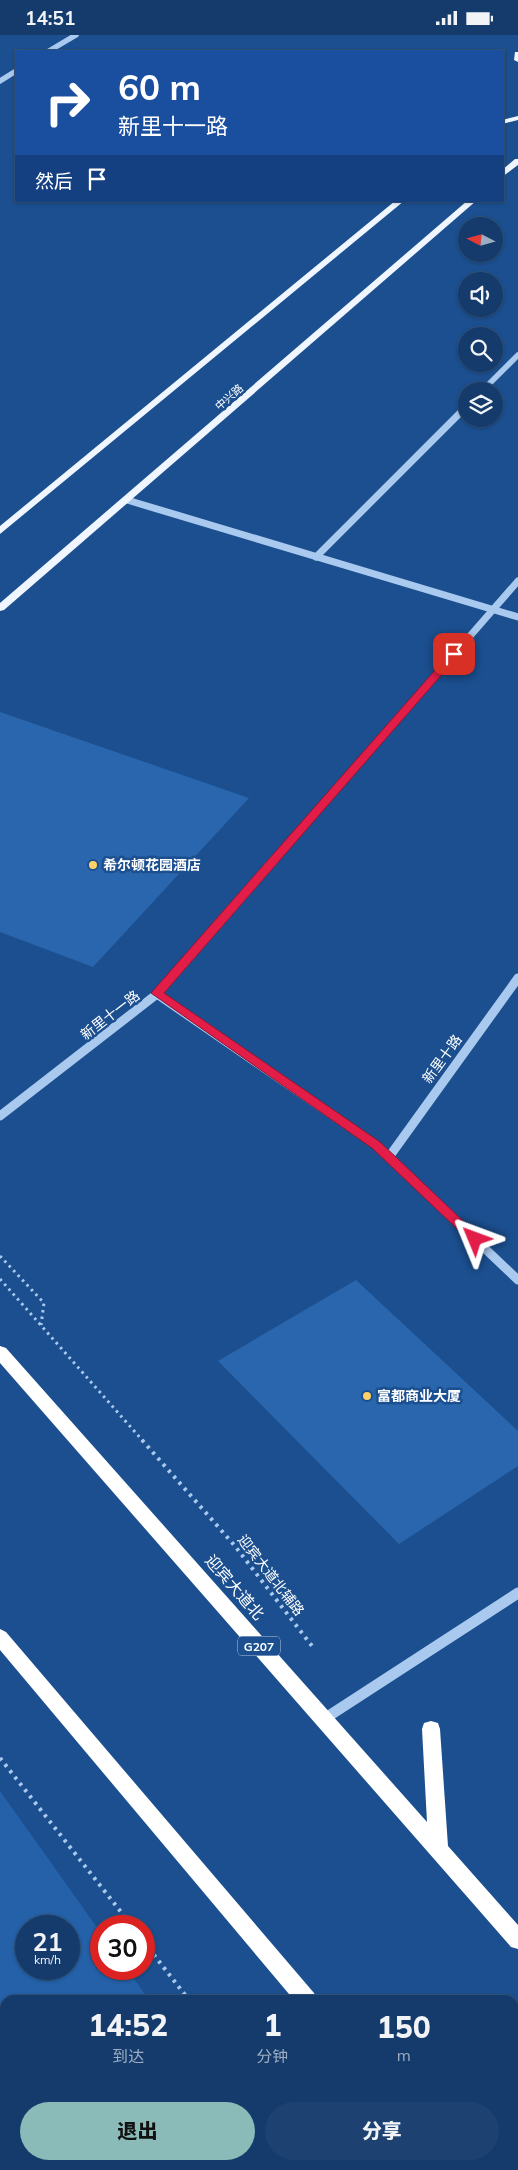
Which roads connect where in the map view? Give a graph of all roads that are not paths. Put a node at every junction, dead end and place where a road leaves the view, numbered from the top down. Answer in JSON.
{"nodes":[{"id":1,"x":76,"y":35,"type":"edge"},
{"id":2,"x":51,"y":50,"type":"edge"},
{"id":3,"x":518,"y":54,"type":"edge"},
{"id":4,"x":518,"y":60,"type":"edge"},
{"id":5,"x":15,"y":72,"type":"edge"},
{"id":6,"x":0,"y":81,"type":"edge"},
{"id":7,"x":518,"y":118,"type":"edge"},
{"id":8,"x":504,"y":122,"type":"edge"},
{"id":9,"x":518,"y":161,"type":"edge"},
{"id":10,"x":504,"y":173,"type":"edge"},
{"id":11,"x":399,"y":202,"type":"edge"},
{"id":12,"x":471,"y":202,"type":"edge"},
{"id":13,"x":518,"y":355,"type":"edge"},
{"id":14,"x":491,"y":382,"type":"edge"},
{"id":15,"x":458,"y":415,"type":"edge"},
{"id":16,"x":127,"y":500,"type":"junction"},
{"id":17,"x":0,"y":531,"type":"edge"},
{"id":18,"x":316,"y":557,"type":"junction"},
{"id":19,"x":518,"y":581,"type":"edge"},
{"id":20,"x":0,"y":609,"type":"edge"},
{"id":21,"x":493,"y":609,"type":"junction"},
{"id":22,"x":518,"y":617,"type":"edge"},
{"id":23,"x":518,"y":978,"type":"edge"},
{"id":24,"x":157,"y":993,"type":"junction"},
{"id":25,"x":0,"y":1116,"type":"edge"},
{"id":26,"x":389,"y":1157,"type":"junction"},
{"id":27,"x":518,"y":1280,"type":"edge"},
{"id":28,"x":0,"y":1352,"type":"edge"},
{"id":29,"x":518,"y":1593,"type":"edge"},
{"id":30,"x":0,"y":1637,"type":"edge"},
{"id":31,"x":324,"y":1719,"type":"junction"},
{"id":32,"x":431,"y":1729,"type":"dead end"},
{"id":33,"x":438,"y":1849,"type":"junction"},
{"id":34,"x":518,"y":1940,"type":"edge"},
{"id":35,"x":303,"y":1995,"type":"edge"}],
"edges":[{"from":1,"to":2,"type":"street"},
{"from":3,"to":4,"type":"main road"},
{"from":5,"to":6,"type":"street"},
{"from":7,"to":8,"type":"main road"},
{"from":9,"to":10,"type":"main road"},
{"from":11,"to":17,"type":"main road"},
{"from":12,"to":16,"type":"main road","name":"中兴路"},
{"from":13,"to":14,"type":"street"},
{"from":15,"to":18,"type":"street"},
{"from":16,"to":18,"type":"street"},
{"from":16,"to":20,"type":"main road","name":"中兴路"},
{"from":18,"to":21,"type":"street"},
{"from":19,"to":21,"type":"street","name":"新里十一路"},
{"from":21,"to":22,"type":"street"},
{"from":21,"to":24,"type":"street","name":"新里十一路"},
{"from":23,"to":26,"type":"street","name":"新里十路"},
{"from":24,"to":25,"type":"street","name":"新里十一路"},
{"from":24,"to":26,"type":"street"},
{"from":26,"to":27,"type":"street"},
{"from":28,"to":31,"type":"highway","name":"迎宾大道北","number":"G207"},
{"from":29,"to":31,"type":"street"},
{"from":30,"to":35,"type":"highway"},
{"from":31,"to":33,"type":"highway","name":"迎宾大道北","number":"G207"},
{"from":32,"to":33,"type":"highway"},
{"from":33,"to":34,"type":"highway","name":"迎宾大道北","number":"G207"}]}
